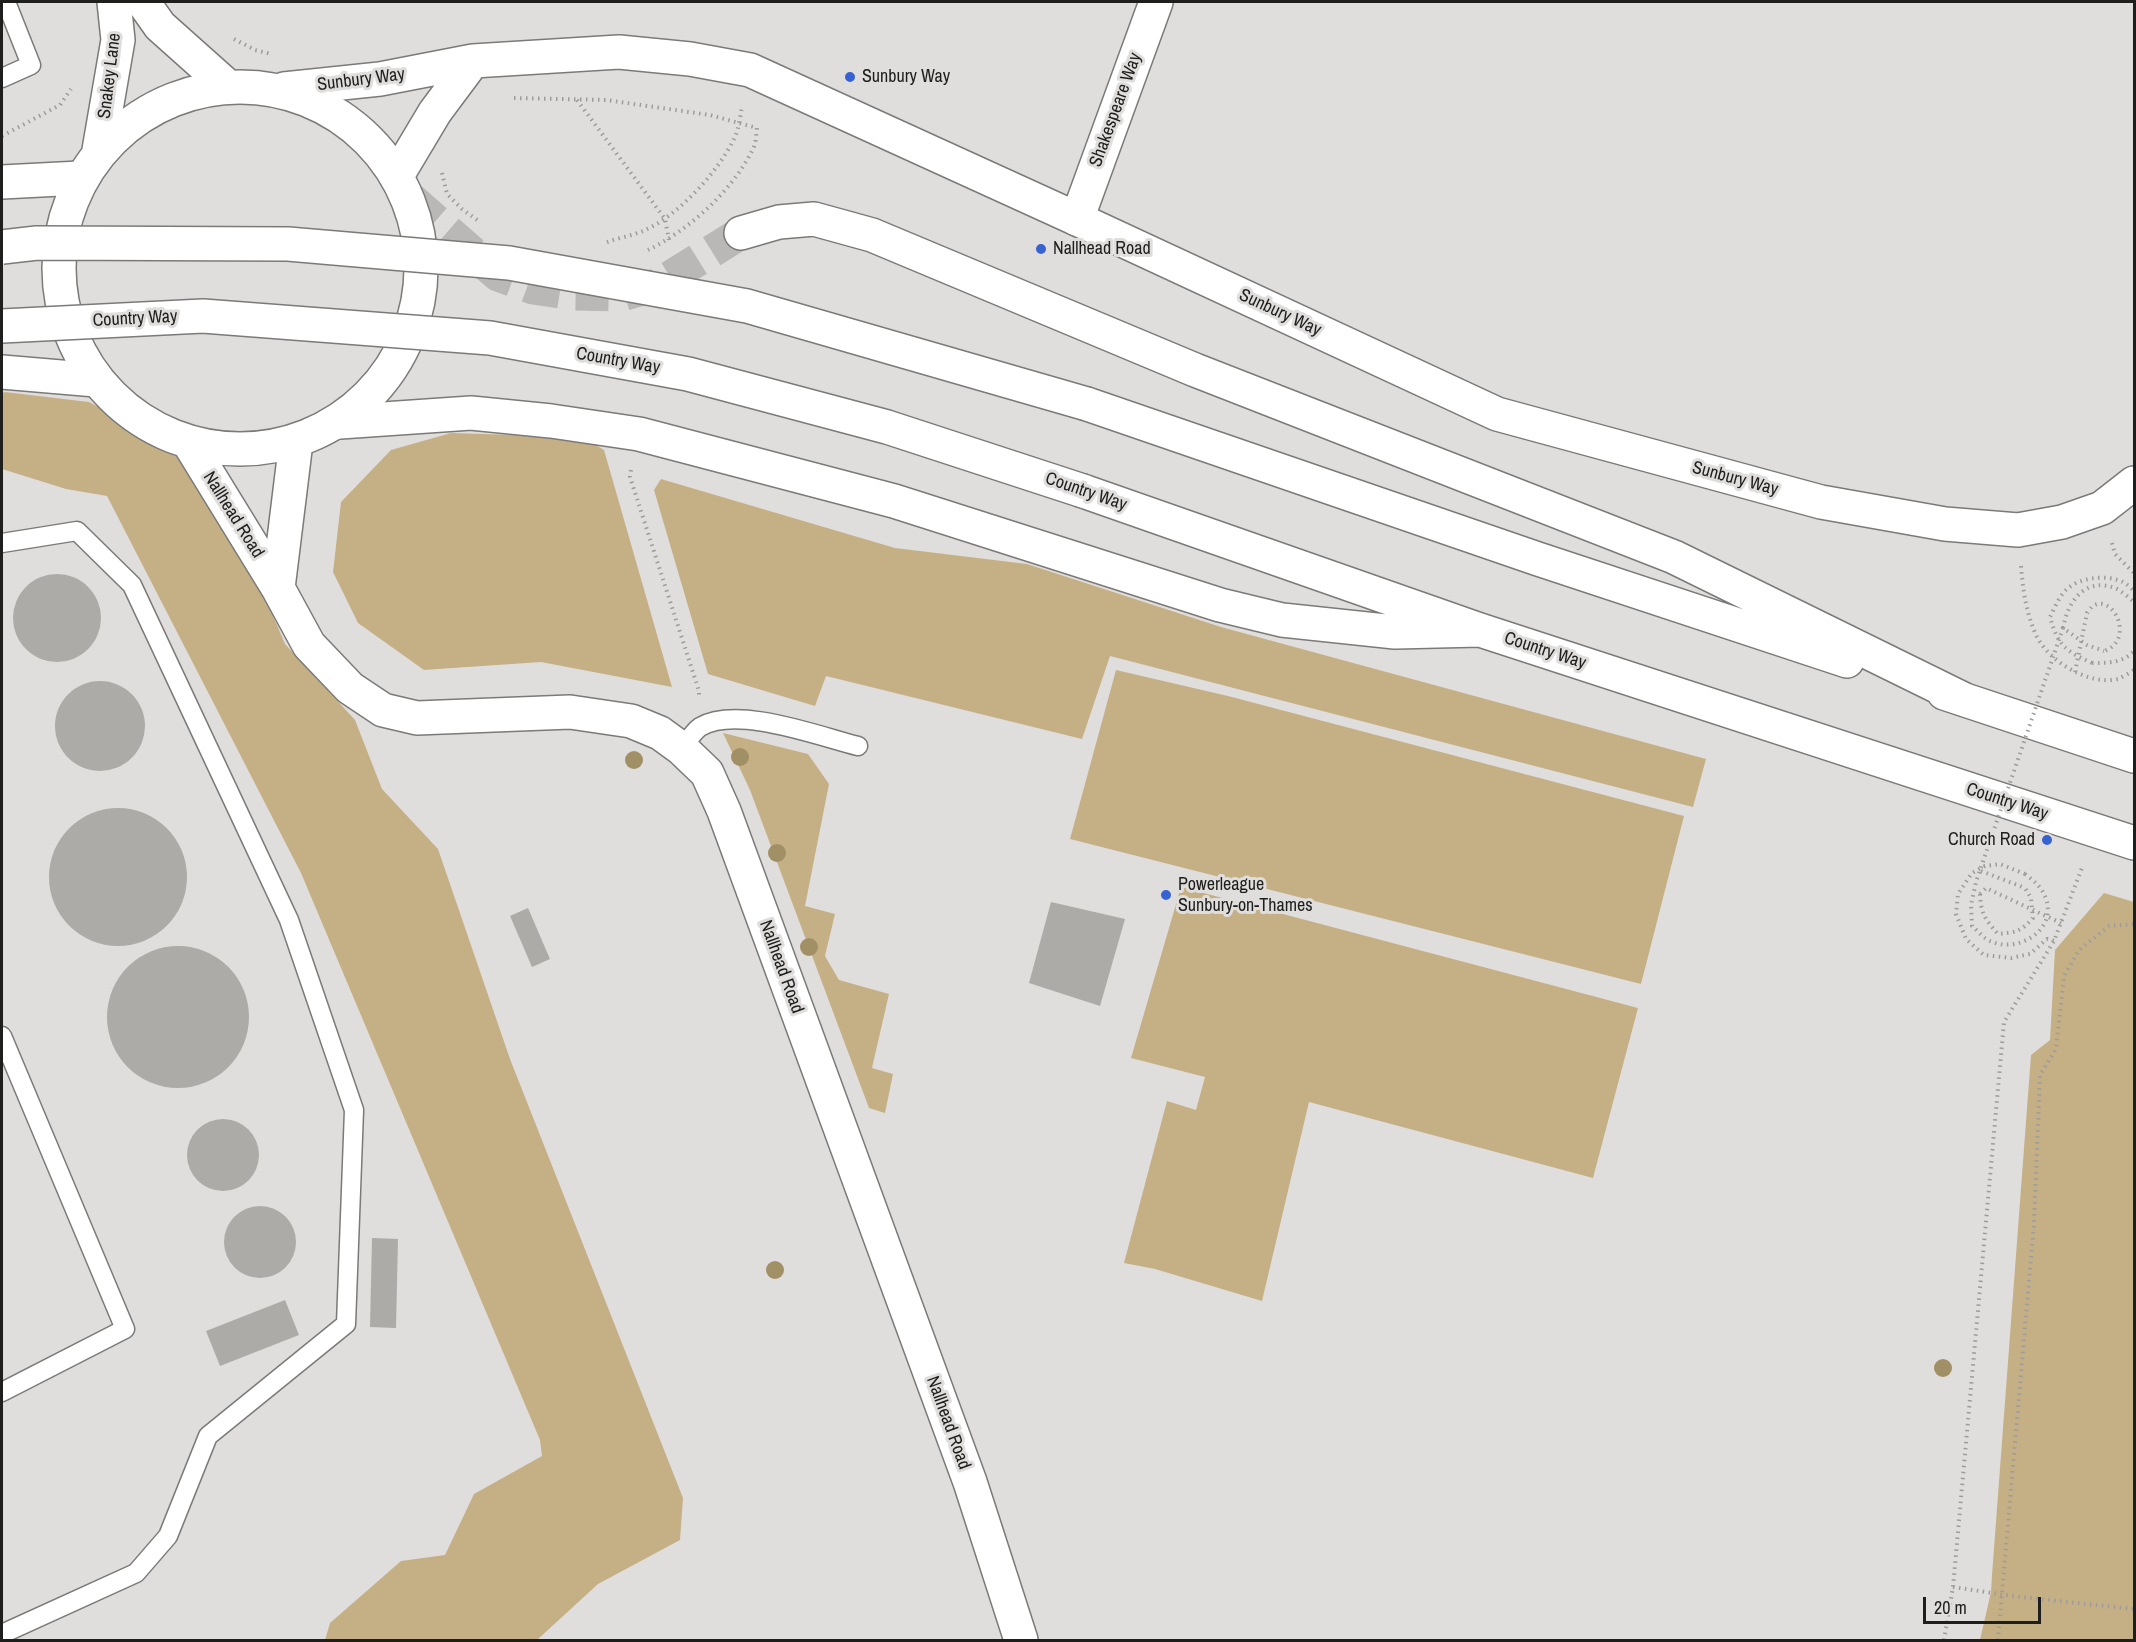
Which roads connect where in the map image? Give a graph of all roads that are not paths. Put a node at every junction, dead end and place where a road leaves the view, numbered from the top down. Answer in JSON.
{"nodes":[{"id":1,"x":6,"y":2,"type":"edge"},
{"id":2,"x":114,"y":2,"type":"edge"},
{"id":3,"x":143,"y":2,"type":"edge"},
{"id":4,"x":1156,"y":2,"type":"edge"},
{"id":5,"x":474,"y":61,"type":"junction"},
{"id":6,"x":2,"y":78,"type":"edge"},
{"id":7,"x":225,"y":84,"type":"junction"},
{"id":8,"x":284,"y":89,"type":"junction"},
{"id":9,"x":99,"y":150,"type":"junction"},
{"id":10,"x":398,"y":174,"type":"junction"},
{"id":11,"x":80,"y":177,"type":"junction"},
{"id":12,"x":2,"y":182,"type":"edge"},
{"id":13,"x":1077,"y":219,"type":"junction"},
{"id":14,"x":741,"y":233,"type":"tunnel mouth"},
{"id":15,"x":2,"y":247,"type":"edge"},
{"id":16,"x":2,"y":326,"type":"edge"},
{"id":17,"x":2,"y":372,"type":"edge"},
{"id":18,"x":96,"y":380,"type":"junction"},
{"id":19,"x":340,"y":422,"type":"junction"},
{"id":20,"x":189,"y":442,"type":"junction"},
{"id":21,"x":296,"y":442,"type":"junction"},
{"id":22,"x":2134,"y":483,"type":"edge"},
{"id":23,"x":2,"y":543,"type":"edge"},
{"id":24,"x":278,"y":588,"type":"junction"},
{"id":25,"x":1480,"y":630,"type":"junction"},
{"id":26,"x":1963,"y":699,"type":"junction"},
{"id":27,"x":690,"y":738,"type":"junction"},
{"id":28,"x":858,"y":746,"type":"dead end"},
{"id":29,"x":2134,"y":756,"type":"edge"},
{"id":30,"x":2134,"y":843,"type":"edge"},
{"id":31,"x":2,"y":1036,"type":"edge"},
{"id":32,"x":2,"y":1392,"type":"edge"},
{"id":33,"x":2,"y":1634,"type":"edge"},
{"id":34,"x":1020,"y":1641,"type":"edge"}],
"edges":[{"from":1,"to":6,"type":"lane"},
{"from":2,"to":9,"type":"main road","name":"Snakey Lane"},
{"from":3,"to":7,"type":"main road"},
{"from":4,"to":13,"type":"main road","name":"Shakespeare Way"},
{"from":5,"to":8,"type":"main road","name":"Sunbury Way"},
{"from":5,"to":10,"type":"main road"},
{"from":5,"to":13,"type":"main road","name":"Sunbury Way"},
{"from":7,"to":8,"type":"main road"},
{"from":7,"to":9,"type":"main road"},
{"from":8,"to":10,"type":"main road"},
{"from":9,"to":11,"type":"main road"},
{"from":10,"to":19,"type":"main road"},
{"from":11,"to":12,"type":"main road"},
{"from":11,"to":18,"type":"main road"},
{"from":13,"to":22,"type":"main road","name":"Sunbury Way"},
{"from":14,"to":26,"type":"main road"},
{"from":15,"to":26,"type":"main road","bridge":true},
{"from":16,"to":25,"type":"main road","name":"Country Way","bridge":true},
{"from":17,"to":18,"type":"main road"},
{"from":18,"to":20,"type":"main road"},
{"from":19,"to":21,"type":"main road"},
{"from":19,"to":25,"type":"main road"},
{"from":20,"to":21,"type":"main road"},
{"from":20,"to":24,"type":"main road","name":"Nallhead Road"},
{"from":21,"to":24,"type":"main road","name":"Nallhead Road"},
{"from":23,"to":33,"type":"lane"},
{"from":24,"to":27,"type":"main road","name":"Nallhead Road"},
{"from":25,"to":30,"type":"main road","name":"Country Way"},
{"from":26,"to":29,"type":"main road"},
{"from":27,"to":28,"type":"lane"},
{"from":27,"to":34,"type":"main road","name":"Nallhead Road"},
{"from":31,"to":32,"type":"lane"}]}
